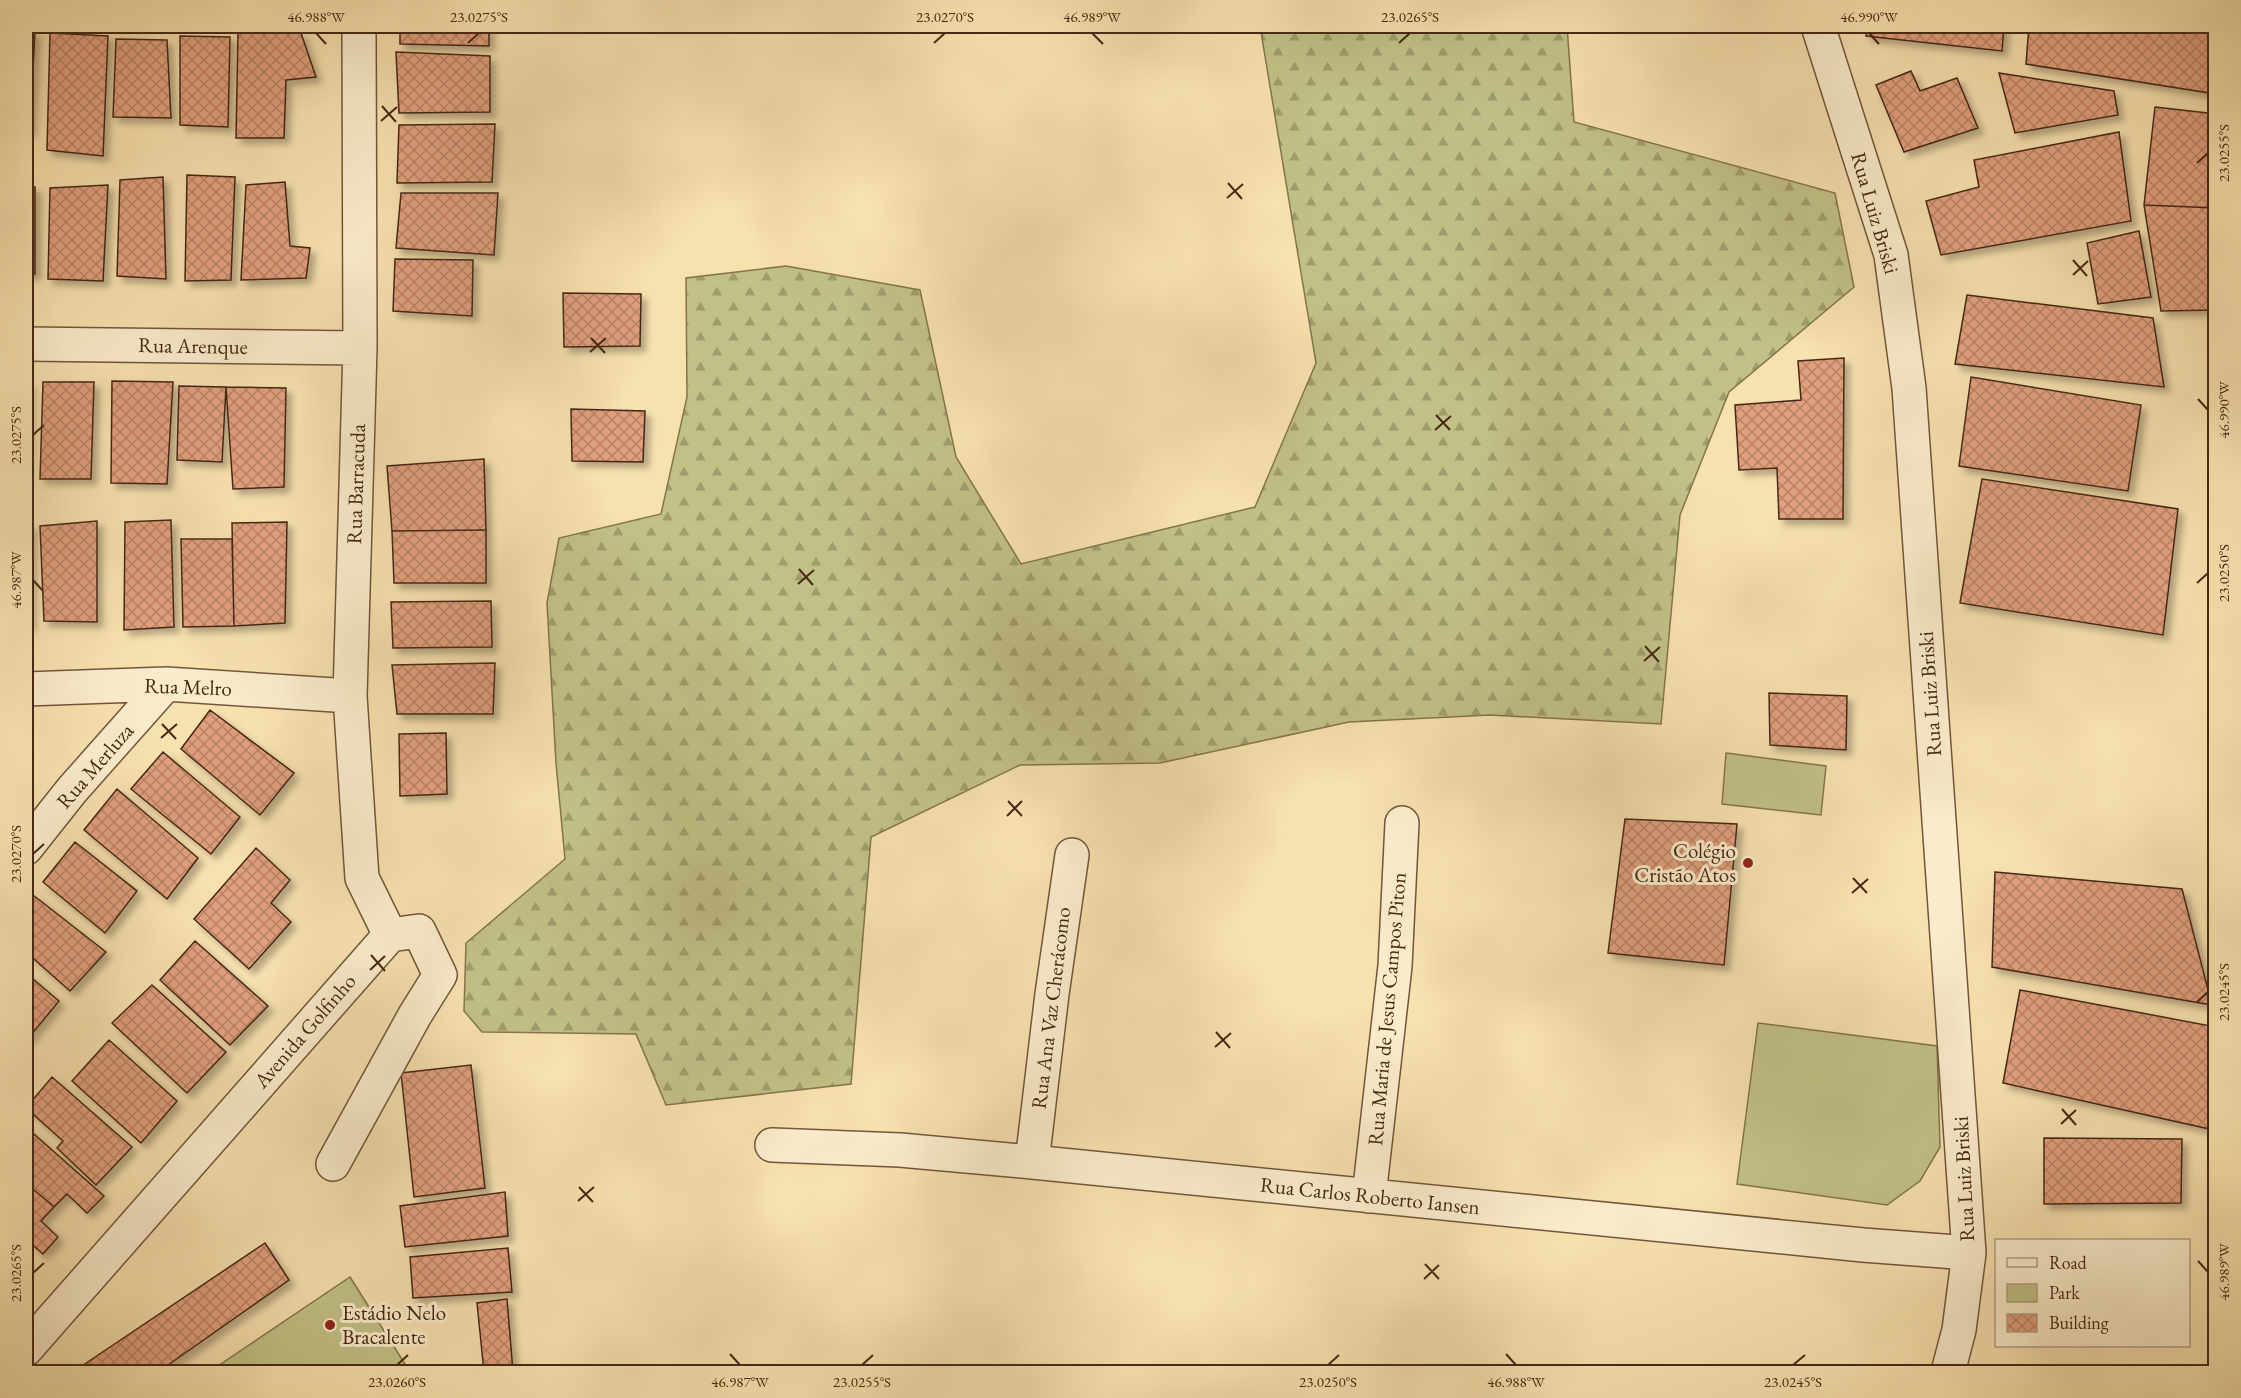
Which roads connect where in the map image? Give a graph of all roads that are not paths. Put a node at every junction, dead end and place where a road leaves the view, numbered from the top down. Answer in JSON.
{"nodes":[{"id":1,"x":359,"y":26,"type":"edge"},
{"id":2,"x":1818,"y":26,"type":"edge"},
{"id":3,"x":26,"y":344,"type":"edge"},
{"id":4,"x":360,"y":348,"type":"junction"},
{"id":5,"x":166,"y":684,"type":"junction"},
{"id":6,"x":26,"y":689,"type":"edge"},
{"id":7,"x":350,"y":696,"type":"junction"},
{"id":8,"x":1402,"y":823,"type":"dead end"},
{"id":9,"x":26,"y":848,"type":"edge"},
{"id":10,"x":1072,"y":855,"type":"dead end"},
{"id":11,"x":390,"y":935,"type":"junction"},
{"id":12,"x":772,"y":1146,"type":"dead end"},
{"id":13,"x":1032,"y":1162,"type":"junction"},
{"id":14,"x":333,"y":1164,"type":"dead end"},
{"id":15,"x":1369,"y":1196,"type":"junction"},
{"id":16,"x":1969,"y":1252,"type":"junction"},
{"id":17,"x":26,"y":1349,"type":"edge"},
{"id":18,"x":1948,"y":1372,"type":"edge"}],
"edges":[{"from":1,"to":4,"type":"street","name":"Rua Barracuda"},
{"from":2,"to":16,"type":"street","name":"Rua Luiz Briski"},
{"from":3,"to":4,"type":"street","name":"Rua Arenque"},
{"from":4,"to":7,"type":"street","name":"Rua Barracuda"},
{"from":5,"to":6,"type":"street","name":"Rua Melro"},
{"from":5,"to":7,"type":"street","name":"Rua Melro"},
{"from":5,"to":9,"type":"street","name":"Rua Merluza"},
{"from":7,"to":11,"type":"street","name":"Rua Barracuda"},
{"from":8,"to":15,"type":"street","name":"Rua Maria de Jesus Campos Piton"},
{"from":10,"to":13,"type":"street","name":"Rua Ana Vaz Cherácomo"},
{"from":11,"to":14,"type":"street"},
{"from":11,"to":17,"type":"street","name":"Avenida Golfinho"},
{"from":12,"to":13,"type":"street","name":"Rua Carlos Roberto Iansen"},
{"from":13,"to":15,"type":"street","name":"Rua Carlos Roberto Iansen"},
{"from":15,"to":16,"type":"street","name":"Rua Carlos Roberto Iansen"},
{"from":16,"to":18,"type":"street","name":"Rua Luiz Briski"}]}
